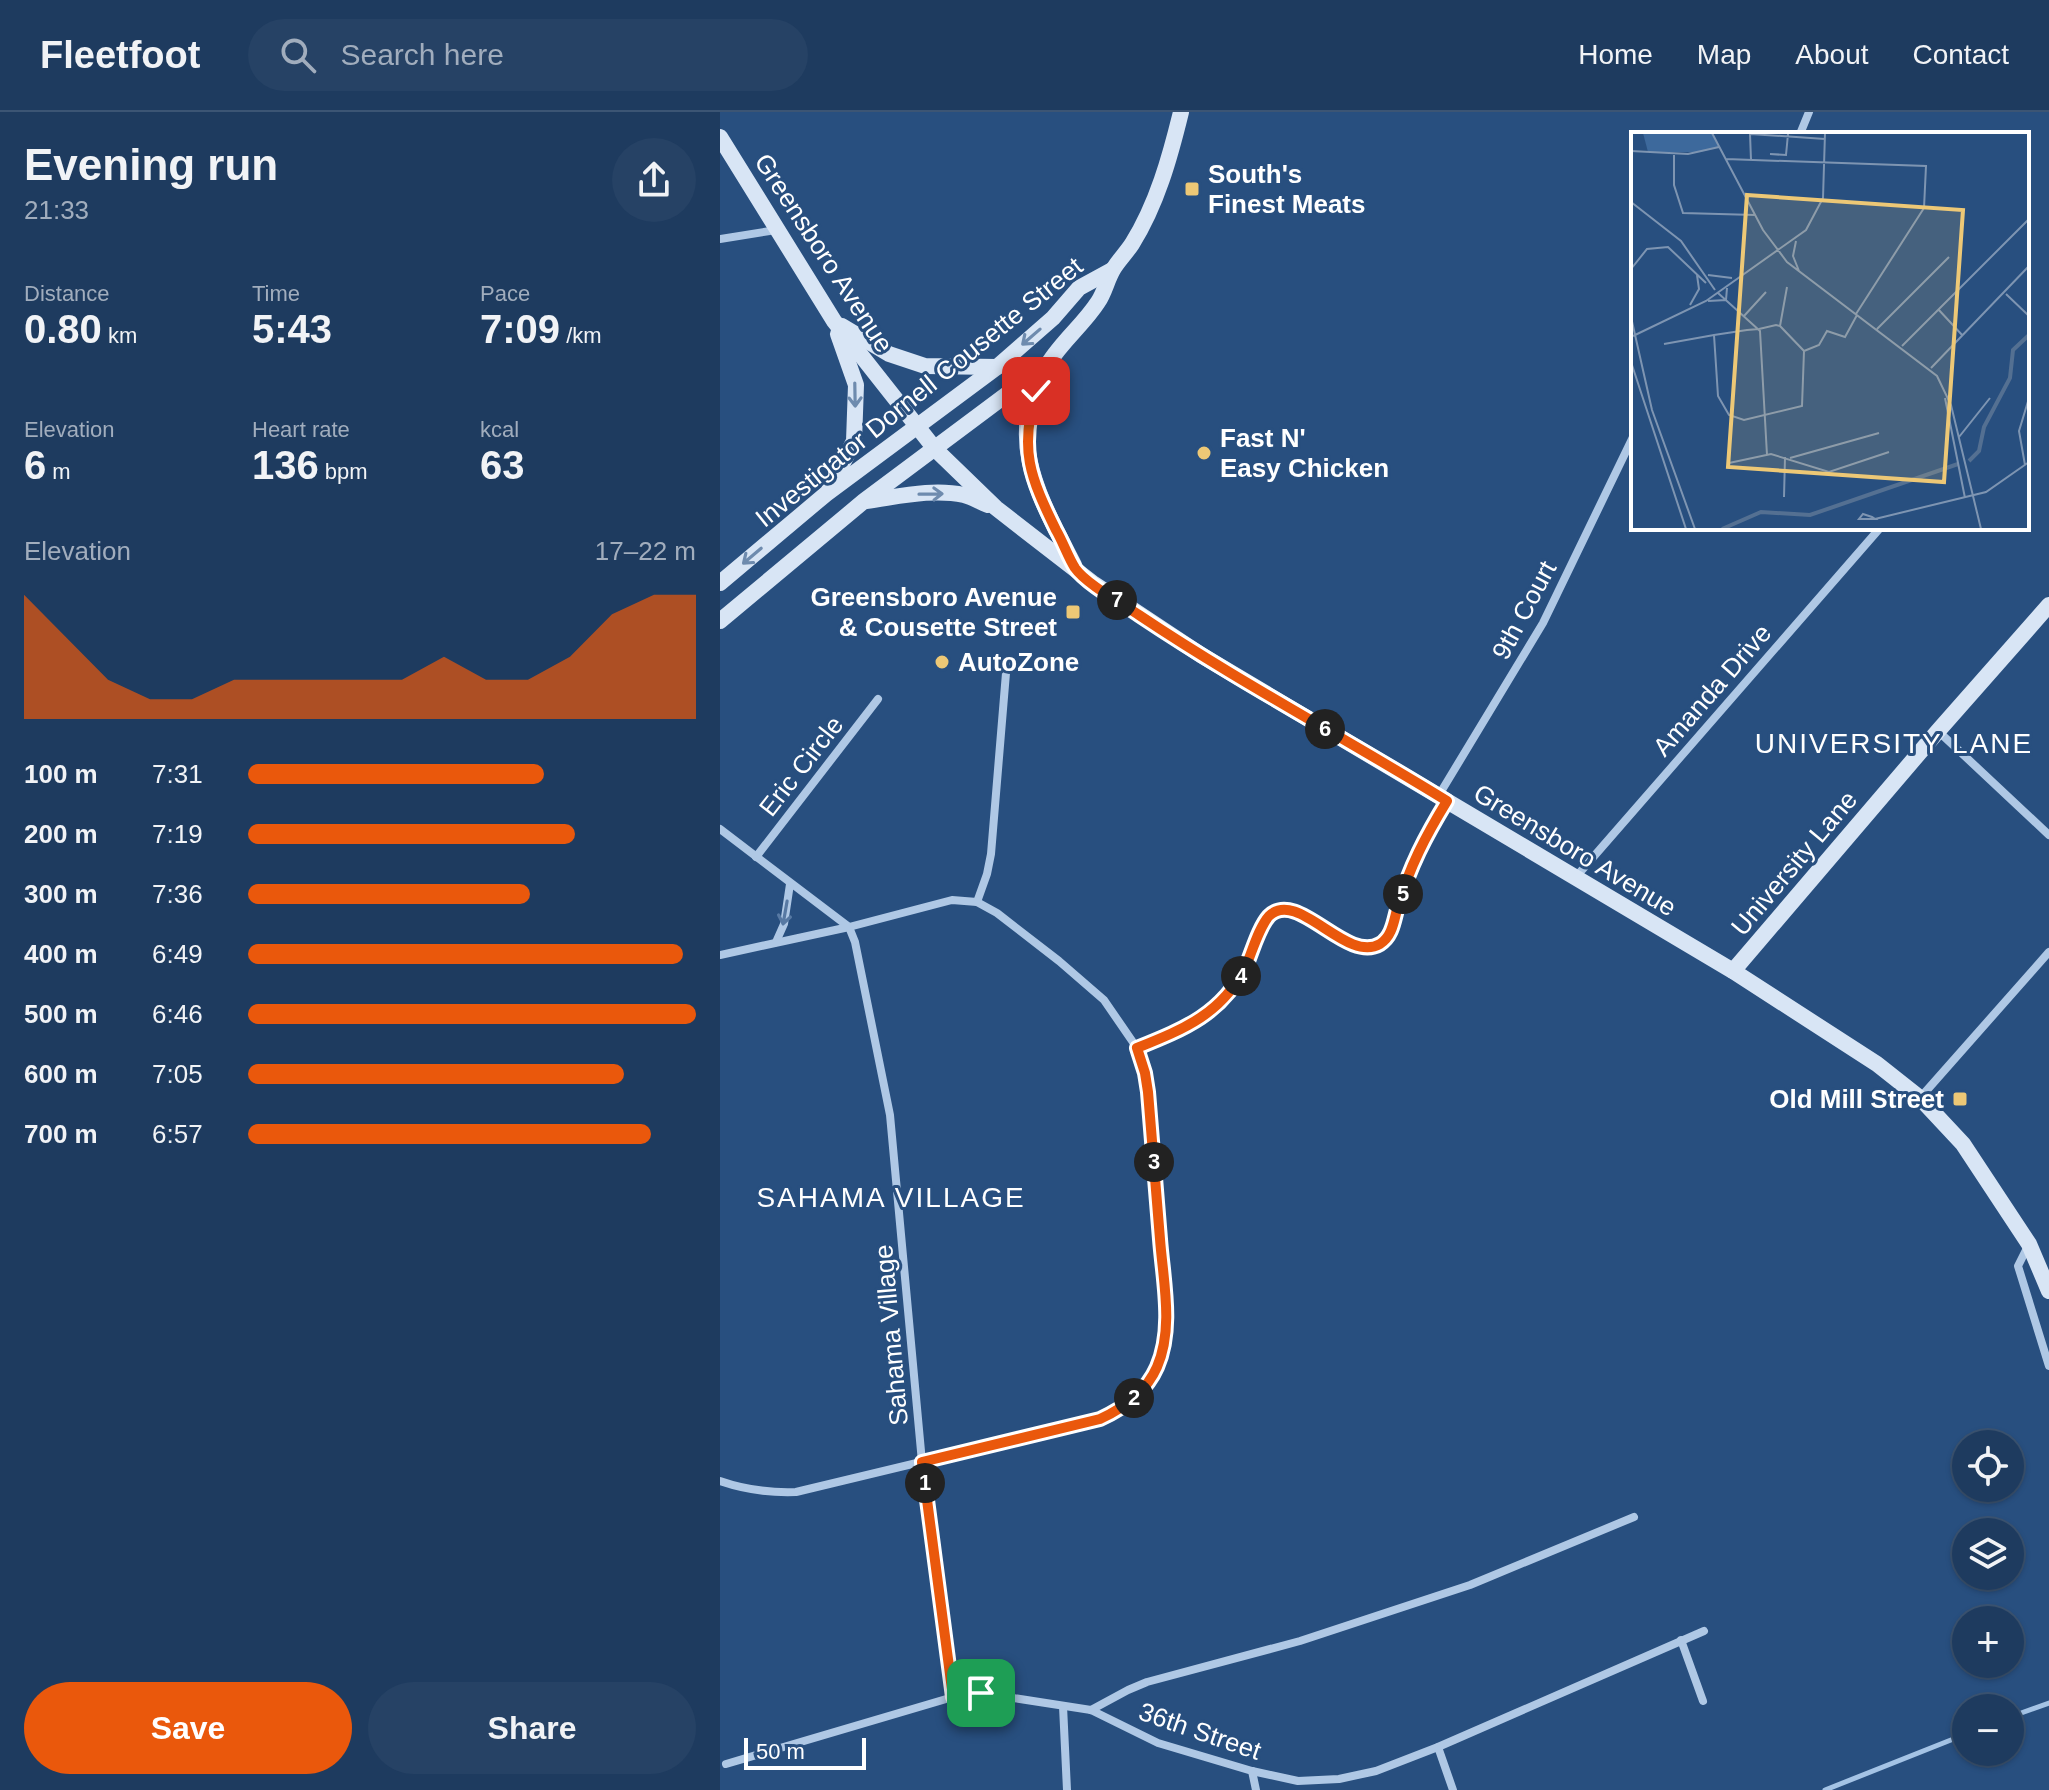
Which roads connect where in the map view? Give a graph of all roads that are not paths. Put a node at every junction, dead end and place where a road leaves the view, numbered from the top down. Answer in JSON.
{"nodes":[{"id":1,"x":1181,"y":112,"type":"edge"},
{"id":2,"x":1809,"y":112,"type":"edge"},
{"id":3,"x":1801,"y":132,"type":"edge"},
{"id":4,"x":720,"y":137,"type":"edge"},
{"id":5,"x":777,"y":230,"type":"junction"},
{"id":6,"x":720,"y":239,"type":"edge"},
{"id":7,"x":1112,"y":270,"type":"junction"},
{"id":8,"x":834,"y":321,"type":"junction"},
{"id":9,"x":1047,"y":364,"type":"junction"},
{"id":10,"x":997,"y":367,"type":"junction"},
{"id":11,"x":916,"y":426,"type":"junction"},
{"id":12,"x":1631,"y":441,"type":"edge"},
{"id":13,"x":935,"y":449,"type":"junction"},
{"id":14,"x":826,"y":494,"type":"junction"},
{"id":15,"x":864,"y":501,"type":"junction"},
{"id":16,"x":996,"y":508,"type":"junction"},
{"id":17,"x":1878,"y":530,"type":"edge"},
{"id":18,"x":1076,"y":570,"type":"junction"},
{"id":19,"x":720,"y":583,"type":"edge"},
{"id":20,"x":2049,"y":605,"type":"edge"},
{"id":21,"x":720,"y":621,"type":"edge"},
{"id":22,"x":1007,"y":661,"type":"dead end"},
{"id":23,"x":878,"y":699,"type":"dead end"},
{"id":24,"x":1938,"y":731,"type":"junction"},
{"id":25,"x":1442,"y":799,"type":"junction"},
{"id":26,"x":720,"y":829,"type":"edge"},
{"id":27,"x":2049,"y":835,"type":"edge"},
{"id":28,"x":756,"y":857,"type":"junction"},
{"id":29,"x":1575,"y":878,"type":"junction"},
{"id":30,"x":790,"y":884,"type":"junction"},
{"id":31,"x":977,"y":902,"type":"junction"},
{"id":32,"x":849,"y":927,"type":"junction"},
{"id":33,"x":776,"y":942,"type":"junction"},
{"id":34,"x":2049,"y":952,"type":"edge"},
{"id":35,"x":720,"y":955,"type":"edge"},
{"id":36,"x":1733,"y":971,"type":"junction"},
{"id":37,"x":1137,"y":1048,"type":"junction"},
{"id":38,"x":1920,"y":1098,"type":"junction"},
{"id":39,"x":2029,"y":1244,"type":"junction"},
{"id":40,"x":2049,"y":1291,"type":"edge"},
{"id":41,"x":2049,"y":1366,"type":"edge"},
{"id":42,"x":922,"y":1462,"type":"junction"},
{"id":43,"x":720,"y":1481,"type":"edge"},
{"id":44,"x":1634,"y":1517,"type":"dead end"},
{"id":45,"x":1704,"y":1631,"type":"dead end"},
{"id":46,"x":1681,"y":1640,"type":"junction"},
{"id":47,"x":953,"y":1697,"type":"junction"},
{"id":48,"x":1703,"y":1701,"type":"dead end"},
{"id":49,"x":1063,"y":1706,"type":"junction"},
{"id":50,"x":1091,"y":1710,"type":"junction"},
{"id":51,"x":1438,"y":1747,"type":"junction"},
{"id":52,"x":726,"y":1764,"type":"dead end"},
{"id":53,"x":1252,"y":1771,"type":"junction"},
{"id":54,"x":1067,"y":1790,"type":"edge"},
{"id":55,"x":1256,"y":1790,"type":"edge"},
{"id":56,"x":1453,"y":1790,"type":"edge"}],
"edges":[{"from":1,"to":7,"type":"main road"},
{"from":2,"to":3,"type":"street"},
{"from":4,"to":5,"type":"main road","name":"Greensboro Avenue"},
{"from":5,"to":6,"type":"street"},
{"from":5,"to":8,"type":"main road","name":"Greensboro Avenue"},
{"from":7,"to":9,"type":"main road"},
{"from":7,"to":10,"type":"main road","name":"Investigator Dornell Cousette Street","one_way":true},
{"from":8,"to":10,"type":"main road"},
{"from":8,"to":11,"type":"main road","name":"Greensboro Avenue"},
{"from":8,"to":14,"type":"main road","one_way":true},
{"from":9,"to":13,"type":"main road","name":"Investigator Dornell Cousette Street"},
{"from":9,"to":18,"type":"main road"},
{"from":10,"to":11,"type":"main road","name":"Investigator Dornell Cousette Street"},
{"from":11,"to":13,"type":"main road","name":"Greensboro Avenue"},
{"from":11,"to":14,"type":"main road","name":"Investigator Dornell Cousette Street"},
{"from":12,"to":25,"type":"street","name":"9th Court"},
{"from":13,"to":15,"type":"main road","name":"Investigator Dornell Cousette Street"},
{"from":13,"to":16,"type":"main road","name":"Greensboro Avenue"},
{"from":14,"to":19,"type":"main road","name":"Investigator Dornell Cousette Street","one_way":true},
{"from":15,"to":16,"type":"main road","one_way":true},
{"from":15,"to":21,"type":"main road","name":"Investigator Dornell Cousette Street"},
{"from":16,"to":18,"type":"main road","name":"Greensboro Avenue"},
{"from":17,"to":29,"type":"street","name":"Amanda Drive"},
{"from":18,"to":25,"type":"main road","name":"Greensboro Avenue"},
{"from":20,"to":24,"type":"main road","name":"University Lane"},
{"from":22,"to":31,"type":"street"},
{"from":23,"to":28,"type":"street","name":"Eric Circle"},
{"from":24,"to":27,"type":"street"},
{"from":24,"to":36,"type":"main road","name":"University Lane"},
{"from":25,"to":29,"type":"main road","name":"Greensboro Avenue"},
{"from":25,"to":37,"type":"street","name":"9th Court"},
{"from":26,"to":28,"type":"street"},
{"from":28,"to":30,"type":"street"},
{"from":29,"to":36,"type":"main road","name":"Greensboro Avenue"},
{"from":30,"to":32,"type":"street"},
{"from":30,"to":33,"type":"street","one_way":true},
{"from":31,"to":32,"type":"street"},
{"from":31,"to":37,"type":"street","name":"Sahama Village"},
{"from":32,"to":33,"type":"street"},
{"from":32,"to":42,"type":"street","name":"Sahama Village"},
{"from":33,"to":35,"type":"street"},
{"from":34,"to":38,"type":"street"},
{"from":36,"to":38,"type":"main road","name":"Greensboro Avenue"},
{"from":37,"to":42,"type":"street","name":"Sahama Village"},
{"from":38,"to":39,"type":"main road","name":"Greensboro Avenue"},
{"from":39,"to":40,"type":"main road","name":"Greensboro Avenue"},
{"from":39,"to":41,"type":"street"},
{"from":42,"to":43,"type":"street","name":"Sahama Village"},
{"from":42,"to":47,"type":"street"},
{"from":44,"to":50,"type":"street","name":"36th Street"},
{"from":45,"to":46,"type":"street","name":"36th Street"},
{"from":46,"to":48,"type":"street"},
{"from":46,"to":51,"type":"street","name":"36th Street"},
{"from":47,"to":49,"type":"street"},
{"from":47,"to":52,"type":"street"},
{"from":49,"to":50,"type":"street"},
{"from":49,"to":54,"type":"street"},
{"from":50,"to":53,"type":"street","name":"36th Street"},
{"from":51,"to":53,"type":"street","name":"36th Street"},
{"from":51,"to":56,"type":"street"},
{"from":53,"to":55,"type":"street"}]}
